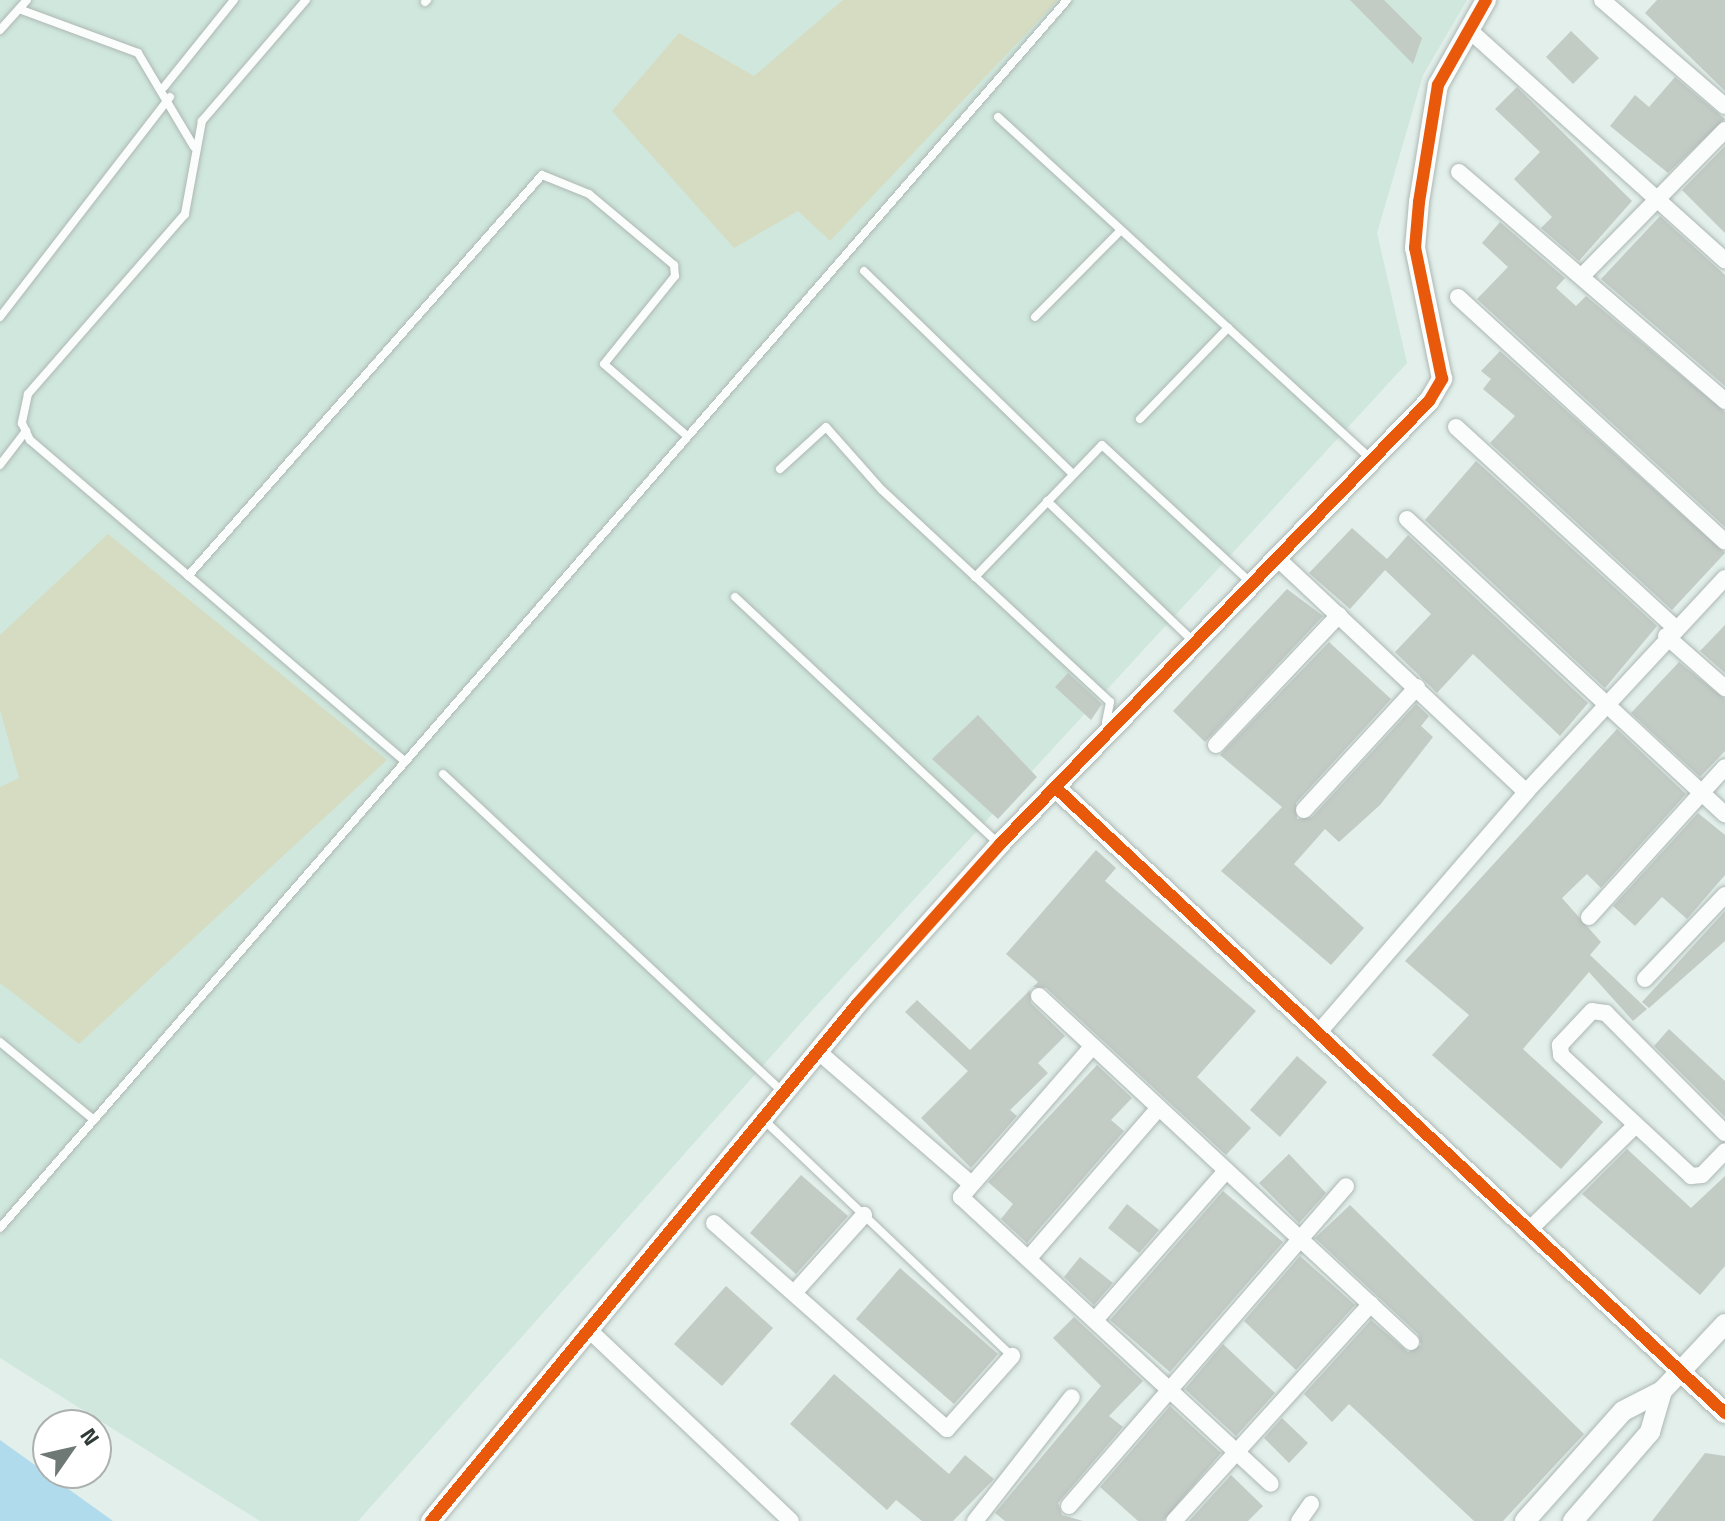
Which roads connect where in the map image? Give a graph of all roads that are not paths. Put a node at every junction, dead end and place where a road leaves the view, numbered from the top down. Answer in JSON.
{"nodes":[{"id":1,"x":27,"y":0,"type":"edge"},
{"id":2,"x":234,"y":0,"type":"edge"},
{"id":3,"x":306,"y":0,"type":"edge"},
{"id":4,"x":1067,"y":0,"type":"edge"},
{"id":5,"x":1486,"y":0,"type":"edge"},
{"id":6,"x":1602,"y":0,"type":"edge"},
{"id":7,"x":19,"y":9,"type":"junction"},
{"id":8,"x":1468,"y":29,"type":"junction"},
{"id":9,"x":0,"y":30,"type":"edge"},
{"id":10,"x":164,"y":87,"type":"junction"},
{"id":11,"x":170,"y":97,"type":"junction"},
{"id":12,"x":1725,"y":106,"type":"edge"},
{"id":13,"x":998,"y":117,"type":"dead end"},
{"id":14,"x":1725,"y":130,"type":"edge"},
{"id":15,"x":194,"y":148,"type":"junction"},
{"id":16,"x":1459,"y":172,"type":"dead end"},
{"id":17,"x":1660,"y":201,"type":"junction"},
{"id":18,"x":1121,"y":230,"type":"junction"},
{"id":19,"x":1725,"y":260,"type":"edge"},
{"id":20,"x":864,"y":271,"type":"dead end"},
{"id":21,"x":1585,"y":273,"type":"junction"},
{"id":22,"x":1458,"y":297,"type":"dead end"},
{"id":23,"x":0,"y":317,"type":"edge"},
{"id":24,"x":1035,"y":317,"type":"dead end"},
{"id":25,"x":1228,"y":328,"type":"junction"},
{"id":26,"x":1725,"y":401,"type":"edge"},
{"id":27,"x":1140,"y":419,"type":"dead end"},
{"id":28,"x":1456,"y":427,"type":"dead end"},
{"id":29,"x":26,"y":431,"type":"junction"},
{"id":30,"x":687,"y":436,"type":"junction"},
{"id":31,"x":1371,"y":460,"type":"junction"},
{"id":32,"x":0,"y":465,"type":"edge"},
{"id":33,"x":780,"y":469,"type":"dead end"},
{"id":34,"x":1072,"y":473,"type":"junction"},
{"id":35,"x":1047,"y":501,"type":"junction"},
{"id":36,"x":1407,"y":519,"type":"dead end"},
{"id":37,"x":1725,"y":542,"type":"edge"},
{"id":38,"x":1277,"y":558,"type":"junction"},
{"id":39,"x":188,"y":576,"type":"junction"},
{"id":40,"x":975,"y":577,"type":"junction"},
{"id":41,"x":1725,"y":578,"type":"edge"},
{"id":42,"x":1251,"y":583,"type":"junction"},
{"id":43,"x":735,"y":597,"type":"dead end"},
{"id":44,"x":1339,"y":615,"type":"junction"},
{"id":45,"x":1670,"y":632,"type":"junction"},
{"id":46,"x":1193,"y":641,"type":"junction"},
{"id":47,"x":1417,"y":687,"type":"junction"},
{"id":48,"x":1725,"y":688,"type":"edge"},
{"id":49,"x":1605,"y":707,"type":"junction"},
{"id":50,"x":1216,"y":745,"type":"dead end"},
{"id":51,"x":404,"y":761,"type":"junction"},
{"id":52,"x":1725,"y":767,"type":"edge"},
{"id":53,"x":443,"y":774,"type":"dead end"},
{"id":54,"x":1054,"y":783,"type":"junction"},
{"id":55,"x":1526,"y":792,"type":"junction"},
{"id":56,"x":1700,"y":794,"type":"junction"},
{"id":57,"x":1304,"y":810,"type":"dead end"},
{"id":58,"x":1725,"y":815,"type":"edge"},
{"id":59,"x":1000,"y":844,"type":"junction"},
{"id":60,"x":1725,"y":895,"type":"edge"},
{"id":61,"x":1589,"y":917,"type":"dead end"},
{"id":62,"x":1645,"y":979,"type":"dead end"},
{"id":63,"x":1039,"y":996,"type":"dead end"},
{"id":64,"x":1320,"y":1031,"type":"junction"},
{"id":65,"x":0,"y":1042,"type":"edge"},
{"id":66,"x":1091,"y":1048,"type":"junction"},
{"id":67,"x":821,"y":1054,"type":"junction"},
{"id":68,"x":785,"y":1095,"type":"junction"},
{"id":69,"x":1158,"y":1109,"type":"junction"},
{"id":70,"x":94,"y":1120,"type":"junction"},
{"id":71,"x":763,"y":1120,"type":"junction"},
{"id":72,"x":1636,"y":1125,"type":"junction"},
{"id":73,"x":1725,"y":1133,"type":"edge"},
{"id":74,"x":1725,"y":1151,"type":"edge"},
{"id":75,"x":1226,"y":1171,"type":"junction"},
{"id":76,"x":971,"y":1184,"type":"junction"},
{"id":77,"x":1346,"y":1186,"type":"dead end"},
{"id":78,"x":864,"y":1215,"type":"junction"},
{"id":79,"x":714,"y":1223,"type":"dead end"},
{"id":80,"x":0,"y":1228,"type":"edge"},
{"id":81,"x":1529,"y":1230,"type":"junction"},
{"id":82,"x":1303,"y":1239,"type":"junction"},
{"id":83,"x":1028,"y":1259,"type":"junction"},
{"id":84,"x":794,"y":1293,"type":"junction"},
{"id":85,"x":1371,"y":1304,"type":"junction"},
{"id":86,"x":1095,"y":1320,"type":"junction"},
{"id":87,"x":1725,"y":1324,"type":"edge"},
{"id":88,"x":588,"y":1329,"type":"junction"},
{"id":89,"x":1411,"y":1342,"type":"dead end"},
{"id":90,"x":1012,"y":1356,"type":"joint"},
{"id":91,"x":1680,"y":1373,"type":"junction"},
{"id":92,"x":1169,"y":1388,"type":"junction"},
{"id":93,"x":1662,"y":1391,"type":"junction"},
{"id":94,"x":1072,"y":1397,"type":"dead end"},
{"id":95,"x":1725,"y":1413,"type":"edge"},
{"id":96,"x":1235,"y":1447,"type":"junction"},
{"id":97,"x":1271,"y":1484,"type":"dead end"},
{"id":98,"x":1550,"y":1493,"type":"junction"},
{"id":99,"x":1311,"y":1504,"type":"dead end"},
{"id":100,"x":1069,"y":1506,"type":"dead end"},
{"id":101,"x":984,"y":1518,"type":"edge"},
{"id":102,"x":1575,"y":1519,"type":"edge"},
{"id":103,"x":431,"y":1521,"type":"edge"},
{"id":104,"x":791,"y":1521,"type":"edge"},
{"id":105,"x":1174,"y":1521,"type":"edge"},
{"id":106,"x":1299,"y":1521,"type":"edge"},
{"id":107,"x":1525,"y":1521,"type":"edge"}],
"edges":[{"from":1,"to":7,"type":"lane"},
{"from":2,"to":10,"type":"lane"},
{"from":3,"to":15,"type":"lane"},
{"from":4,"to":30,"type":"lane"},
{"from":5,"to":8,"type":"street"},
{"from":6,"to":12,"type":"street"},
{"from":7,"to":9,"type":"lane"},
{"from":7,"to":10,"type":"lane"},
{"from":8,"to":17,"type":"street"},
{"from":8,"to":31,"type":"street"},
{"from":10,"to":11,"type":"lane"},
{"from":11,"to":15,"type":"lane"},
{"from":11,"to":23,"type":"lane"},
{"from":13,"to":18,"type":"lane"},
{"from":14,"to":17,"type":"street"},
{"from":15,"to":29,"type":"lane"},
{"from":16,"to":21,"type":"street"},
{"from":17,"to":19,"type":"street"},
{"from":17,"to":21,"type":"street"},
{"from":18,"to":24,"type":"lane"},
{"from":18,"to":25,"type":"lane"},
{"from":20,"to":34,"type":"lane"},
{"from":21,"to":26,"type":"street"},
{"from":22,"to":37,"type":"street"},
{"from":25,"to":27,"type":"lane"},
{"from":25,"to":31,"type":"lane"},
{"from":28,"to":45,"type":"street"},
{"from":29,"to":32,"type":"lane"},
{"from":29,"to":39,"type":"lane"},
{"from":30,"to":39,"type":"lane"},
{"from":30,"to":51,"type":"lane"},
{"from":31,"to":38,"type":"street"},
{"from":33,"to":40,"type":"lane"},
{"from":34,"to":35,"type":"lane"},
{"from":34,"to":42,"type":"lane"},
{"from":35,"to":40,"type":"lane"},
{"from":35,"to":46,"type":"lane"},
{"from":36,"to":49,"type":"street"},
{"from":38,"to":42,"type":"street"},
{"from":38,"to":44,"type":"street"},
{"from":39,"to":51,"type":"lane"},
{"from":40,"to":54,"type":"lane"},
{"from":41,"to":45,"type":"street"},
{"from":42,"to":46,"type":"street"},
{"from":43,"to":59,"type":"lane"},
{"from":44,"to":47,"type":"street"},
{"from":44,"to":50,"type":"street"},
{"from":45,"to":48,"type":"street"},
{"from":45,"to":49,"type":"street"},
{"from":46,"to":54,"type":"street"},
{"from":47,"to":55,"type":"street"},
{"from":47,"to":57,"type":"street"},
{"from":49,"to":55,"type":"street"},
{"from":49,"to":56,"type":"street"},
{"from":51,"to":70,"type":"lane"},
{"from":52,"to":56,"type":"street"},
{"from":53,"to":68,"type":"lane"},
{"from":54,"to":59,"type":"street"},
{"from":54,"to":64,"type":"street"},
{"from":55,"to":64,"type":"street"},
{"from":56,"to":58,"type":"street"},
{"from":56,"to":61,"type":"street"},
{"from":59,"to":67,"type":"street"},
{"from":60,"to":62,"type":"street"},
{"from":63,"to":66,"type":"street"},
{"from":64,"to":81,"type":"street"},
{"from":65,"to":70,"type":"lane"},
{"from":66,"to":69,"type":"street"},
{"from":66,"to":76,"type":"street"},
{"from":67,"to":68,"type":"street"},
{"from":67,"to":76,"type":"street"},
{"from":68,"to":71,"type":"street"},
{"from":69,"to":75,"type":"street"},
{"from":69,"to":83,"type":"street"},
{"from":70,"to":80,"type":"lane"},
{"from":71,"to":78,"type":"lane"},
{"from":71,"to":88,"type":"street"},
{"from":72,"to":73,"type":"street"},
{"from":72,"to":74,"type":"street"},
{"from":72,"to":81,"type":"street"},
{"from":75,"to":82,"type":"street"},
{"from":75,"to":86,"type":"street"},
{"from":76,"to":83,"type":"street"},
{"from":77,"to":82,"type":"street"},
{"from":78,"to":84,"type":"street"},
{"from":78,"to":90,"type":"lane"},
{"from":79,"to":84,"type":"street"},
{"from":81,"to":91,"type":"street"},
{"from":82,"to":85,"type":"street"},
{"from":82,"to":92,"type":"street"},
{"from":83,"to":86,"type":"street"},
{"from":84,"to":90,"type":"street"},
{"from":85,"to":89,"type":"street"},
{"from":85,"to":96,"type":"street"},
{"from":86,"to":92,"type":"street"},
{"from":87,"to":91,"type":"street"},
{"from":88,"to":103,"type":"street"},
{"from":88,"to":104,"type":"street"},
{"from":91,"to":93,"type":"street"},
{"from":91,"to":95,"type":"street"},
{"from":92,"to":96,"type":"street"},
{"from":92,"to":100,"type":"street"},
{"from":93,"to":98,"type":"street"},
{"from":93,"to":102,"type":"street"},
{"from":94,"to":101,"type":"street"},
{"from":96,"to":97,"type":"street"},
{"from":96,"to":105,"type":"street"},
{"from":98,"to":102,"type":"street"},
{"from":98,"to":107,"type":"street"},
{"from":99,"to":106,"type":"street"}]}
